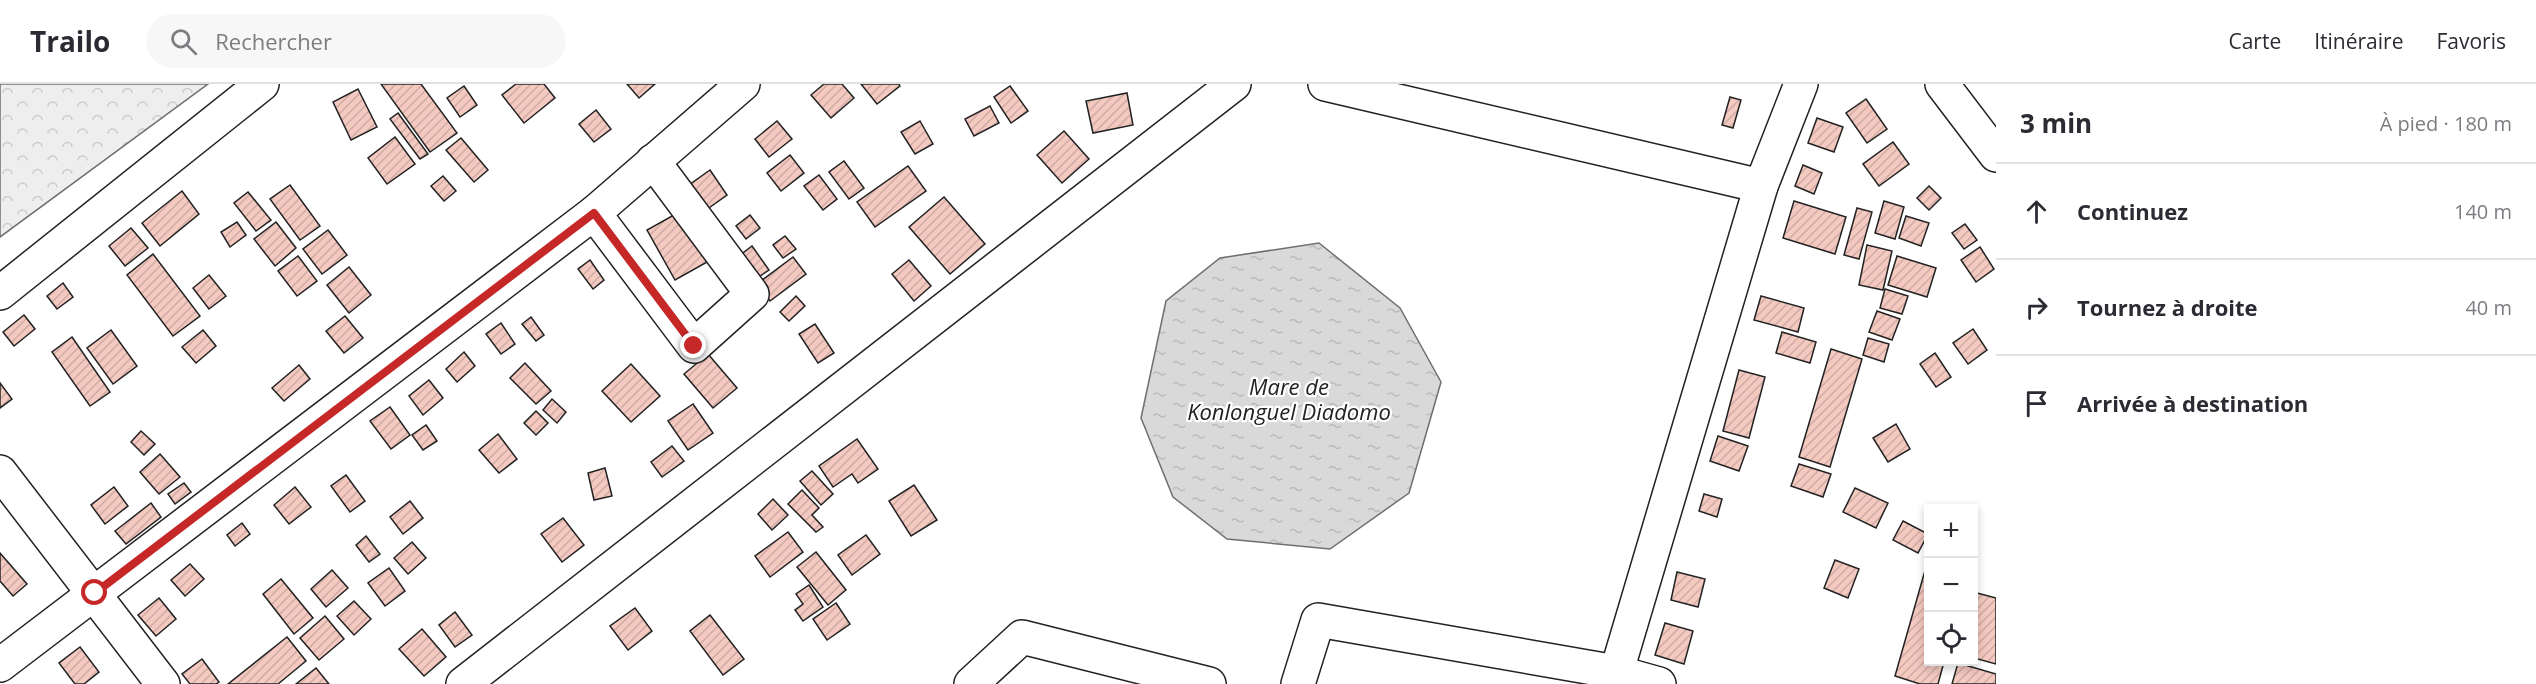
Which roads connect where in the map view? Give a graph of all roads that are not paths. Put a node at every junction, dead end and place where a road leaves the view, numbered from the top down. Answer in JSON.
{"nodes":[{"id":1,"x":262,"y":84,"type":"edge"},
{"id":2,"x":743,"y":84,"type":"edge"},
{"id":3,"x":1234,"y":84,"type":"edge"},
{"id":4,"x":1325,"y":84,"type":"edge"},
{"id":5,"x":1801,"y":84,"type":"edge"},
{"id":6,"x":1942,"y":84,"type":"edge"},
{"id":7,"x":1996,"y":155,"type":"edge"},
{"id":8,"x":653,"y":161,"type":"junction"},
{"id":9,"x":1761,"y":186,"type":"junction"},
{"id":10,"x":594,"y":213,"type":"junction"},
{"id":11,"x":0,"y":293,"type":"edge"},
{"id":12,"x":0,"y":472,"type":"edge"},
{"id":13,"x":95,"y":593,"type":"junction"},
{"id":14,"x":0,"y":665,"type":"edge"},
{"id":15,"x":1615,"y":678,"type":"edge"},
{"id":16,"x":164,"y":684,"type":"edge"},
{"id":17,"x":463,"y":684,"type":"edge"},
{"id":18,"x":970,"y":684,"type":"edge"},
{"id":19,"x":1209,"y":684,"type":"edge"},
{"id":20,"x":1298,"y":684,"type":"edge"},
{"id":21,"x":1659,"y":684,"type":"edge"}],
"edges":[{"from":1,"to":11,"type":"street"},
{"from":2,"to":8,"type":"street"},
{"from":3,"to":17,"type":"street"},
{"from":4,"to":9,"type":"street"},
{"from":5,"to":9,"type":"street"},
{"from":6,"to":7,"type":"street"},
{"from":8,"to":10,"type":"street"},
{"from":8,"to":10,"type":"street"},
{"from":9,"to":15,"type":"street"},
{"from":10,"to":13,"type":"street"},
{"from":12,"to":13,"type":"street"},
{"from":13,"to":14,"type":"street"},
{"from":13,"to":16,"type":"street"},
{"from":15,"to":20,"type":"street"},
{"from":15,"to":21,"type":"street"},
{"from":18,"to":19,"type":"street"}]}
